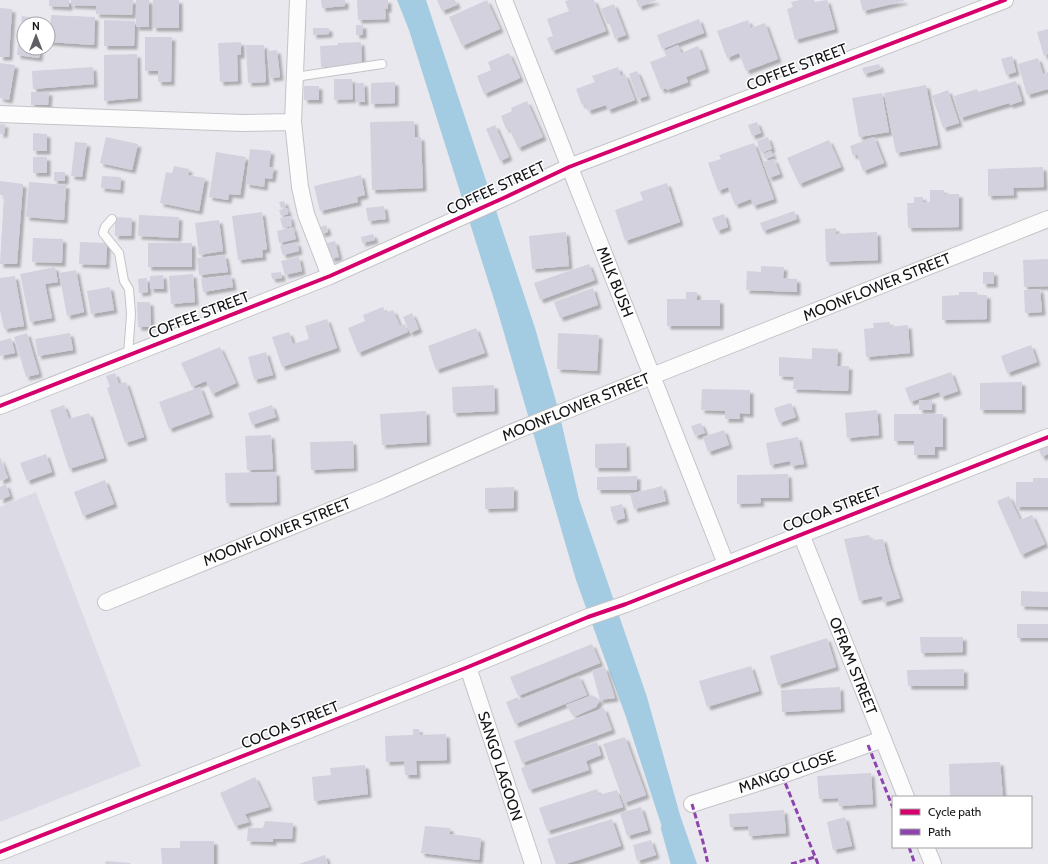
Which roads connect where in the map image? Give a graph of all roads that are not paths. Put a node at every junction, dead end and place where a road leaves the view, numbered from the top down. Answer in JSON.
{"nodes":[{"id":1,"x":298,"y":0,"type":"edge"},
{"id":2,"x":1005,"y":0,"type":"edge"},
{"id":3,"x":507,"y":1,"type":"edge"},
{"id":4,"x":382,"y":64,"type":"dead end"},
{"id":5,"x":295,"y":78,"type":"junction"},
{"id":6,"x":0,"y":114,"type":"edge"},
{"id":7,"x":293,"y":122,"type":"junction"},
{"id":8,"x":569,"y":167,"type":"junction"},
{"id":9,"x":112,"y":219,"type":"dead end"},
{"id":10,"x":1048,"y":219,"type":"edge"},
{"id":11,"x":330,"y":276,"type":"junction"},
{"id":12,"x":128,"y":355,"type":"junction"},
{"id":13,"x":652,"y":376,"type":"junction"},
{"id":14,"x":0,"y":406,"type":"edge"},
{"id":15,"x":1048,"y":437,"type":"edge"},
{"id":16,"x":801,"y":534,"type":"junction"},
{"id":17,"x":726,"y":564,"type":"junction"},
{"id":18,"x":106,"y":602,"type":"dead end"},
{"id":19,"x":468,"y":667,"type":"junction"},
{"id":20,"x":883,"y":739,"type":"junction"},
{"id":21,"x":906,"y":796,"type":"edge"},
{"id":22,"x":692,"y":804,"type":"dead end"},
{"id":23,"x":926,"y":848,"type":"edge"},
{"id":24,"x":0,"y":852,"type":"edge"},
{"id":25,"x":533,"y":864,"type":"edge"},
{"id":26,"x":933,"y":864,"type":"edge"}],
"edges":[{"from":1,"to":5,"type":"street"},
{"from":2,"to":8,"type":"street","name":"COFFEE STREET"},
{"from":3,"to":8,"type":"street","name":"MILK BUSH"},
{"from":4,"to":5,"type":"lane"},
{"from":5,"to":7,"type":"street"},
{"from":6,"to":7,"type":"street"},
{"from":7,"to":11,"type":"street"},
{"from":8,"to":11,"type":"street","name":"COFFEE STREET"},
{"from":8,"to":13,"type":"street","name":"MILK BUSH"},
{"from":9,"to":12,"type":"lane"},
{"from":10,"to":13,"type":"street","name":"MOONFLOWER STREET"},
{"from":11,"to":12,"type":"street","name":"COFFEE STREET"},
{"from":12,"to":14,"type":"street","name":"COFFEE STREET"},
{"from":13,"to":17,"type":"street","name":"MILK BUSH"},
{"from":13,"to":18,"type":"street","name":"MOONFLOWER STREET"},
{"from":15,"to":16,"type":"street","name":"COCOA STREET"},
{"from":16,"to":17,"type":"street","name":"COCOA STREET"},
{"from":16,"to":20,"type":"street","name":"OFRAM STREET"},
{"from":17,"to":19,"type":"street","name":"COCOA STREET"},
{"from":19,"to":24,"type":"street","name":"COCOA STREET"},
{"from":19,"to":25,"type":"street","name":"SANGO LAGOON"},
{"from":20,"to":21,"type":"street","name":"OFRAM STREET"},
{"from":20,"to":22,"type":"street","name":"MANGO CLOSE"},
{"from":23,"to":26,"type":"street"}]}
